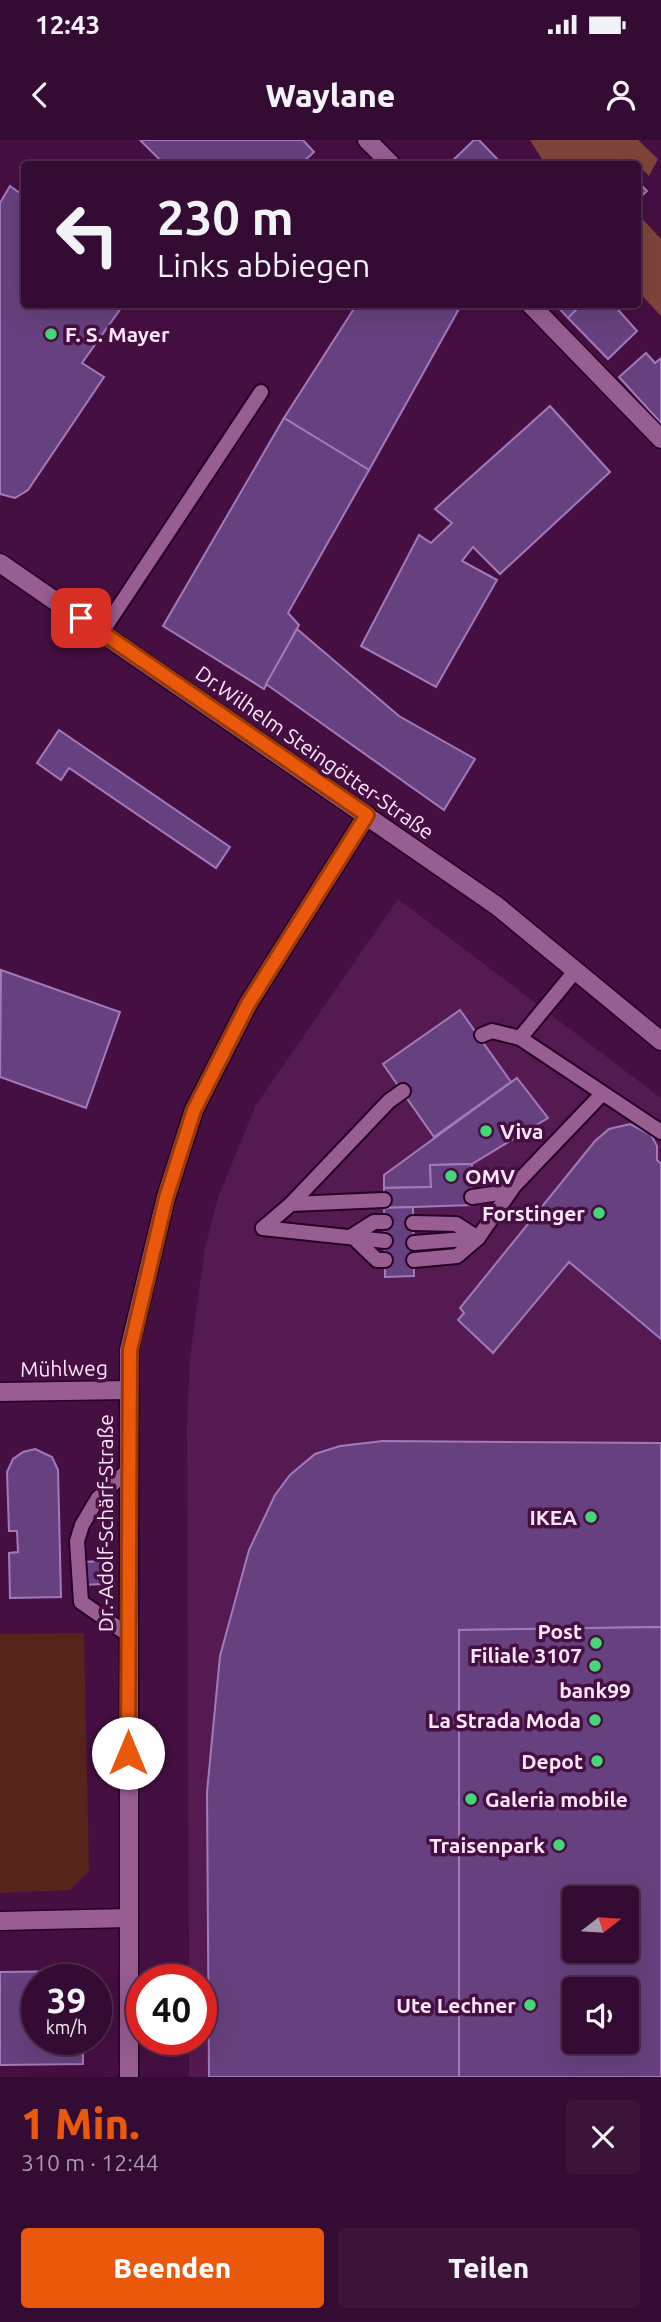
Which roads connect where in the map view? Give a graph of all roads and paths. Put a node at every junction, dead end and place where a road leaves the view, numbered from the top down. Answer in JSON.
{"nodes":[{"id":1,"x":367,"y":140,"type":"edge"},
{"id":2,"x":388,"y":161,"type":"edge"},
{"id":3,"x":534,"y":308,"type":"edge"},
{"id":4,"x":261,"y":392,"type":"dead end"},
{"id":5,"x":661,"y":439,"type":"edge"},
{"id":6,"x":0,"y":563,"type":"edge"},
{"id":7,"x":102,"y":632,"type":"junction"},
{"id":8,"x":367,"y":815,"type":"junction"},
{"id":9,"x":576,"y":970,"type":"junction"},
{"id":10,"x":482,"y":1035,"type":"dead end"},
{"id":11,"x":520,"y":1038,"type":"junction"},
{"id":12,"x":661,"y":1041,"type":"edge"},
{"id":13,"x":403,"y":1091,"type":"dead end"},
{"id":14,"x":602,"y":1094,"type":"junction"},
{"id":15,"x":661,"y":1132,"type":"edge"},
{"id":16,"x":513,"y":1186,"type":"junction"},
{"id":17,"x":472,"y":1197,"type":"dead end"},
{"id":18,"x":384,"y":1199,"type":"dead end"},
{"id":19,"x":291,"y":1204,"type":"junction"},
{"id":20,"x":384,"y":1222,"type":"dead end"},
{"id":21,"x":413,"y":1223,"type":"dead end"},
{"id":22,"x":352,"y":1236,"type":"junction"},
{"id":23,"x":478,"y":1238,"type":"junction"},
{"id":24,"x":385,"y":1241,"type":"dead end"},
{"id":25,"x":414,"y":1243,"type":"dead end"},
{"id":26,"x":414,"y":1260,"type":"dead end"},
{"id":27,"x":385,"y":1261,"type":"dead end"},
{"id":28,"x":128,"y":1390,"type":"junction"},
{"id":29,"x":0,"y":1392,"type":"edge"},
{"id":30,"x":127,"y":1471,"type":"junction"},
{"id":31,"x":127,"y":1634,"type":"junction"},
{"id":32,"x":129,"y":1919,"type":"junction"},
{"id":33,"x":0,"y":1921,"type":"edge"},
{"id":34,"x":129,"y":2077,"type":"edge"}],
"edges":[{"from":1,"to":2,"type":"street"},
{"from":3,"to":5,"type":"street"},
{"from":4,"to":7,"type":"lane"},
{"from":6,"to":7,"type":"street","name":"Dr.Wilhelm Steingötter-Straße"},
{"from":7,"to":8,"type":"street","name":"Dr.Wilhelm Steingötter-Straße"},
{"from":8,"to":9,"type":"street","name":"Dr.Wilhelm Steingötter-Straße"},
{"from":8,"to":28,"type":"street","name":"Dr.-Adolf-Schärf-Straße"},
{"from":9,"to":11,"type":"lane"},
{"from":9,"to":12,"type":"street","name":"Dr.Wilhelm Steingötter-Straße"},
{"from":10,"to":11,"type":"lane"},
{"from":11,"to":14,"type":"lane"},
{"from":13,"to":19,"type":"lane"},
{"from":14,"to":15,"type":"lane"},
{"from":14,"to":16,"type":"lane"},
{"from":16,"to":17,"type":"lane"},
{"from":16,"to":23,"type":"lane"},
{"from":18,"to":19,"type":"lane"},
{"from":19,"to":22,"type":"lane"},
{"from":20,"to":22,"type":"lane"},
{"from":21,"to":23,"type":"lane"},
{"from":22,"to":24,"type":"lane"},
{"from":22,"to":27,"type":"lane"},
{"from":23,"to":25,"type":"lane"},
{"from":23,"to":26,"type":"lane"},
{"from":28,"to":29,"type":"street","name":"Mühlweg"},
{"from":28,"to":30,"type":"street","name":"Dr.-Adolf-Schärf-Straße"},
{"from":30,"to":31,"type":"street","name":"Dr.-Adolf-Schärf-Straße"},
{"from":30,"to":31,"type":"lane"},
{"from":31,"to":32,"type":"street","name":"Dr.-Adolf-Schärf-Straße"},
{"from":32,"to":33,"type":"street"},
{"from":32,"to":34,"type":"street","name":"Dr.-Adolf-Schärf-Straße"}]}
